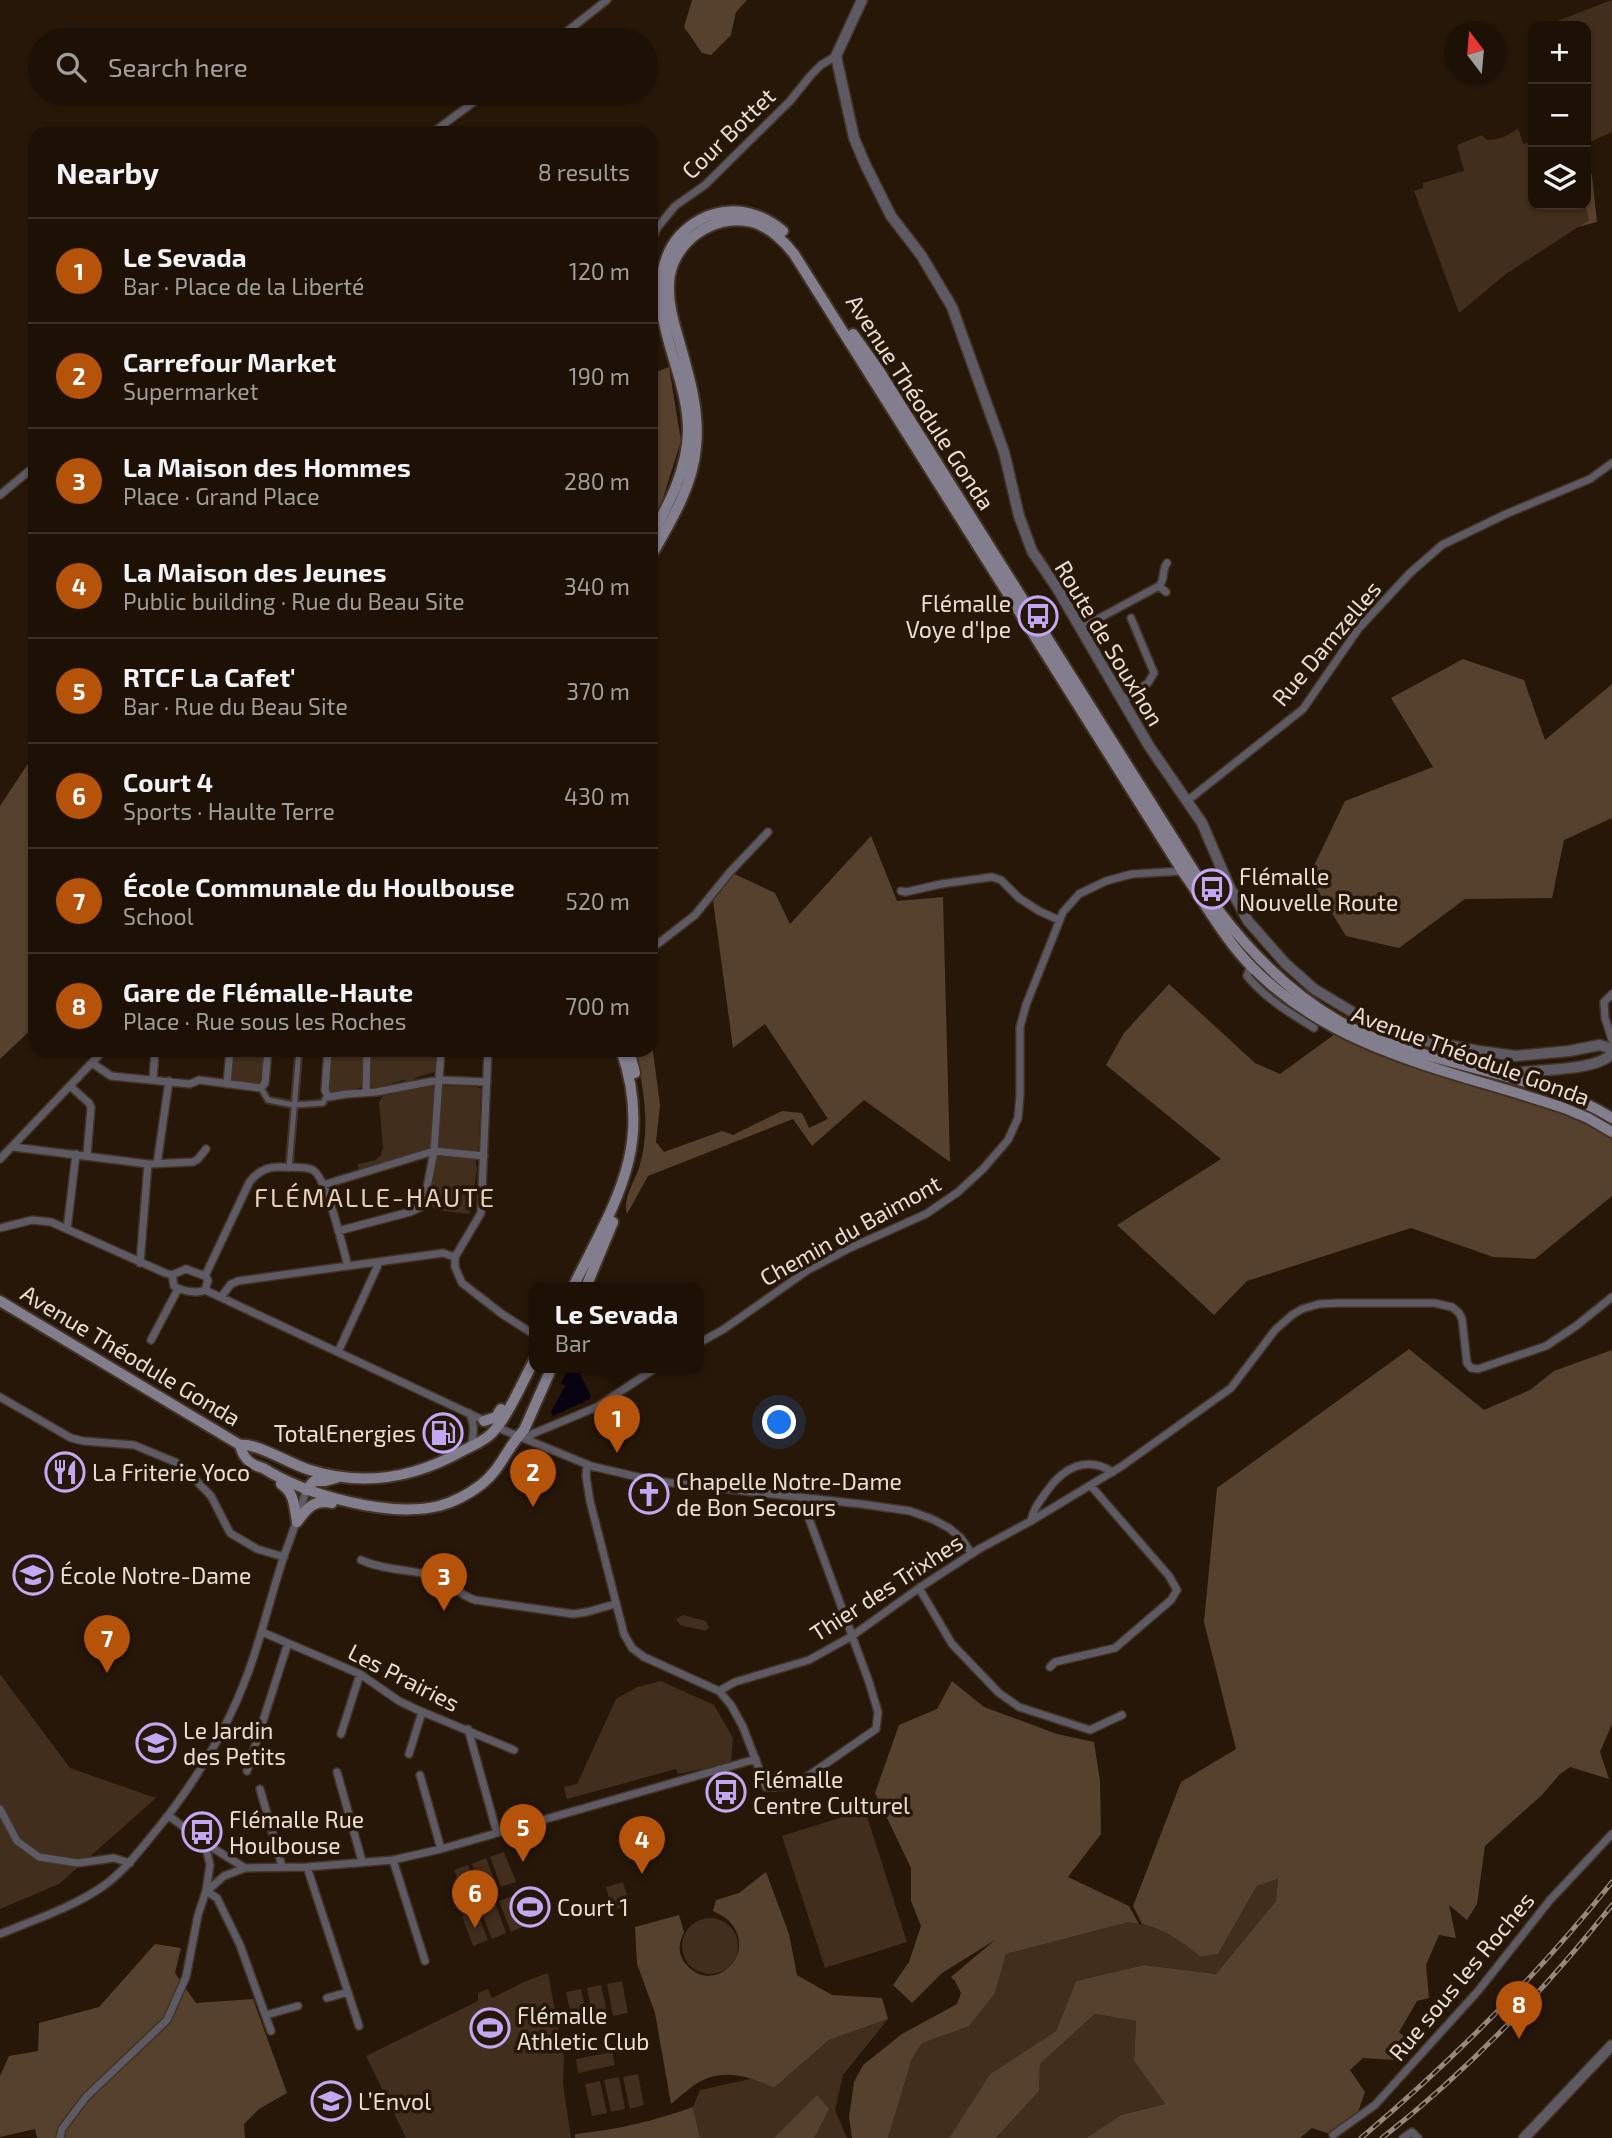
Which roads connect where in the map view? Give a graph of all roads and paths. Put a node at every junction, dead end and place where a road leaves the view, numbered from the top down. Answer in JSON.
{"nodes":[{"id":1,"x":607,"y":0,"type":"edge"},
{"id":2,"x":862,"y":0,"type":"edge"},
{"id":3,"x":571,"y":28,"type":"edge"},
{"id":4,"x":836,"y":55,"type":"junction"},
{"id":5,"x":470,"y":105,"type":"edge"},
{"id":6,"x":441,"y":126,"type":"edge"},
{"id":7,"x":658,"y":227,"type":"edge"},
{"id":8,"x":1612,"y":463,"type":"edge"},
{"id":9,"x":28,"y":472,"type":"edge"},
{"id":10,"x":0,"y":495,"type":"edge"},
{"id":11,"x":658,"y":523,"type":"edge"},
{"id":12,"x":658,"y":543,"type":"edge"},
{"id":13,"x":1167,"y":563,"type":"dead end"},
{"id":14,"x":1131,"y":618,"type":"dead end"},
{"id":15,"x":1081,"y":628,"type":"junction"},
{"id":16,"x":1122,"y":701,"type":"junction"},
{"id":17,"x":1187,"y":801,"type":"junction"},
{"id":18,"x":768,"y":832,"type":"dead end"},
{"id":19,"x":1187,"y":869,"type":"junction"},
{"id":20,"x":901,"y":891,"type":"dead end"},
{"id":21,"x":1059,"y":920,"type":"junction"},
{"id":22,"x":658,"y":944,"type":"edge"},
{"id":23,"x":1254,"y":962,"type":"junction"},
{"id":24,"x":1612,"y":994,"type":"edge"},
{"id":25,"x":1314,"y":1028,"type":"dead end"},
{"id":26,"x":1411,"y":1038,"type":"junction"},
{"id":27,"x":1612,"y":1040,"type":"edge"},
{"id":28,"x":1611,"y":1054,"type":"edge"},
{"id":29,"x":1431,"y":1055,"type":"junction"},
{"id":30,"x":98,"y":1057,"type":"edge"},
{"id":31,"x":155,"y":1057,"type":"edge"},
{"id":32,"x":229,"y":1057,"type":"edge"},
{"id":33,"x":267,"y":1057,"type":"edge"},
{"id":34,"x":298,"y":1057,"type":"edge"},
{"id":35,"x":328,"y":1057,"type":"edge"},
{"id":36,"x":367,"y":1057,"type":"edge"},
{"id":37,"x":441,"y":1057,"type":"edge"},
{"id":38,"x":488,"y":1057,"type":"edge"},
{"id":39,"x":623,"y":1057,"type":"edge"},
{"id":40,"x":631,"y":1057,"type":"edge"},
{"id":41,"x":92,"y":1063,"type":"junction"},
{"id":42,"x":1504,"y":1075,"type":"junction"},
{"id":43,"x":153,"y":1080,"type":"junction"},
{"id":44,"x":439,"y":1080,"type":"junction"},
{"id":45,"x":169,"y":1081,"type":"junction"},
{"id":46,"x":487,"y":1082,"type":"junction"},
{"id":47,"x":227,"y":1084,"type":"junction"},
{"id":48,"x":70,"y":1086,"type":"junction"},
{"id":49,"x":261,"y":1088,"type":"junction"},
{"id":50,"x":366,"y":1092,"type":"junction"},
{"id":51,"x":327,"y":1096,"type":"junction"},
{"id":52,"x":294,"y":1105,"type":"junction"},
{"id":53,"x":1612,"y":1118,"type":"edge"},
{"id":54,"x":1612,"y":1132,"type":"edge"},
{"id":55,"x":13,"y":1147,"type":"junction"},
{"id":56,"x":206,"y":1149,"type":"dead end"},
{"id":57,"x":434,"y":1151,"type":"junction"},
{"id":58,"x":76,"y":1154,"type":"junction"},
{"id":59,"x":87,"y":1155,"type":"junction"},
{"id":60,"x":484,"y":1156,"type":"junction"},
{"id":61,"x":0,"y":1159,"type":"edge"},
{"id":62,"x":153,"y":1164,"type":"junction"},
{"id":63,"x":289,"y":1168,"type":"junction"},
{"id":64,"x":323,"y":1185,"type":"junction"},
{"id":65,"x":0,"y":1228,"type":"edge"},
{"id":66,"x":67,"y":1229,"type":"junction"},
{"id":67,"x":338,"y":1231,"type":"junction"},
{"id":68,"x":455,"y":1257,"type":"junction"},
{"id":69,"x":140,"y":1263,"type":"junction"},
{"id":70,"x":379,"y":1263,"type":"junction"},
{"id":71,"x":348,"y":1266,"type":"junction"},
{"id":72,"x":172,"y":1275,"type":"junction"},
{"id":73,"x":205,"y":1276,"type":"junction"},
{"id":74,"x":573,"y":1282,"type":"edge"},
{"id":75,"x":588,"y":1282,"type":"edge"},
{"id":76,"x":178,"y":1289,"type":"junction"},
{"id":77,"x":205,"y":1290,"type":"junction"},
{"id":78,"x":221,"y":1297,"type":"junction"},
{"id":79,"x":1612,"y":1297,"type":"edge"},
{"id":80,"x":0,"y":1301,"type":"edge"},
{"id":81,"x":529,"y":1331,"type":"edge"},
{"id":82,"x":151,"y":1340,"type":"dead end"},
{"id":83,"x":704,"y":1340,"type":"edge"},
{"id":84,"x":338,"y":1352,"type":"junction"},
{"id":85,"x":529,"y":1360,"type":"edge"},
{"id":86,"x":529,"y":1370,"type":"edge"},
{"id":87,"x":549,"y":1373,"type":"edge"},
{"id":88,"x":648,"y":1373,"type":"edge"},
{"id":89,"x":0,"y":1397,"type":"edge"},
{"id":90,"x":469,"y":1412,"type":"junction"},
{"id":91,"x":531,"y":1417,"type":"junction"},
{"id":92,"x":484,"y":1420,"type":"junction"},
{"id":93,"x":497,"y":1427,"type":"junction"},
{"id":94,"x":544,"y":1430,"type":"junction"},
{"id":95,"x":523,"y":1437,"type":"junction"},
{"id":96,"x":240,"y":1445,"type":"junction"},
{"id":97,"x":471,"y":1446,"type":"junction"},
{"id":98,"x":587,"y":1464,"type":"junction"},
{"id":99,"x":256,"y":1466,"type":"junction"},
{"id":100,"x":299,"y":1466,"type":"junction"},
{"id":101,"x":1113,"y":1472,"type":"junction"},
{"id":102,"x":338,"y":1476,"type":"junction"},
{"id":103,"x":1091,"y":1486,"type":"junction"},
{"id":104,"x":306,"y":1490,"type":"junction"},
{"id":105,"x":807,"y":1498,"type":"junction"},
{"id":106,"x":375,"y":1505,"type":"junction"},
{"id":107,"x":1031,"y":1521,"type":"junction"},
{"id":108,"x":297,"y":1522,"type":"junction"},
{"id":109,"x":972,"y":1554,"type":"junction"},
{"id":110,"x":284,"y":1557,"type":"junction"},
{"id":111,"x":361,"y":1560,"type":"dead end"},
{"id":112,"x":919,"y":1588,"type":"junction"},
{"id":113,"x":615,"y":1604,"type":"junction"},
{"id":114,"x":262,"y":1632,"type":"junction"},
{"id":115,"x":852,"y":1636,"type":"junction"},
{"id":116,"x":288,"y":1643,"type":"junction"},
{"id":117,"x":1050,"y":1667,"type":"dead end"},
{"id":118,"x":360,"y":1674,"type":"junction"},
{"id":119,"x":719,"y":1691,"type":"junction"},
{"id":120,"x":422,"y":1712,"type":"junction"},
{"id":121,"x":1122,"y":1716,"type":"dead end"},
{"id":122,"x":468,"y":1729,"type":"junction"},
{"id":123,"x":341,"y":1734,"type":"dead end"},
{"id":124,"x":514,"y":1750,"type":"dead end"},
{"id":125,"x":409,"y":1754,"type":"dead end"},
{"id":126,"x":756,"y":1759,"type":"junction"},
{"id":127,"x":247,"y":1772,"type":"dead end"},
{"id":128,"x":337,"y":1772,"type":"dead end"},
{"id":129,"x":420,"y":1775,"type":"dead end"},
{"id":130,"x":260,"y":1788,"type":"dead end"},
{"id":131,"x":0,"y":1809,"type":"edge"},
{"id":132,"x":169,"y":1816,"type":"junction"},
{"id":133,"x":497,"y":1833,"type":"junction"},
{"id":134,"x":1612,"y":1834,"type":"edge"},
{"id":135,"x":205,"y":1843,"type":"junction"},
{"id":136,"x":441,"y":1849,"type":"junction"},
{"id":137,"x":393,"y":1860,"type":"junction"},
{"id":138,"x":362,"y":1861,"type":"junction"},
{"id":139,"x":130,"y":1863,"type":"junction"},
{"id":140,"x":282,"y":1866,"type":"junction"},
{"id":141,"x":307,"y":1867,"type":"junction"},
{"id":142,"x":245,"y":1868,"type":"junction"},
{"id":143,"x":206,"y":1891,"type":"junction"},
{"id":144,"x":0,"y":1934,"type":"edge"},
{"id":145,"x":425,"y":1961,"type":"dead end"},
{"id":146,"x":348,"y":1992,"type":"junction"},
{"id":147,"x":327,"y":1998,"type":"dead end"},
{"id":148,"x":298,"y":2006,"type":"dead end"},
{"id":149,"x":266,"y":2015,"type":"junction"},
{"id":150,"x":359,"y":2026,"type":"dead end"},
{"id":151,"x":271,"y":2031,"type":"dead end"},
{"id":152,"x":1612,"y":2045,"type":"edge"},
{"id":153,"x":1333,"y":2135,"type":"dead end"},
{"id":154,"x":1415,"y":2135,"type":"edge"},
{"id":155,"x":60,"y":2138,"type":"edge"},
{"id":156,"x":1403,"y":2138,"type":"edge"},
{"id":157,"x":1524,"y":2138,"type":"edge"}],
"edges":[{"from":1,"to":3,"type":"street"},
{"from":2,"to":4,"type":"street"},
{"from":4,"to":7,"type":"street","name":"Cour Bottet"},
{"from":4,"to":15,"type":"street","name":"Route de Souxhon"},
{"from":5,"to":6,"type":"street"},
{"from":8,"to":17,"type":"street","name":"Rue Damzelles"},
{"from":9,"to":10,"type":"street"},
{"from":11,"to":19,"type":"main road","name":"Avenue Théodule Gonda"},
{"from":12,"to":19,"type":"main road","name":"Avenue Théodule Gonda"},
{"from":13,"to":15,"type":"street"},
{"from":14,"to":16,"type":"street"},
{"from":15,"to":16,"type":"street","name":"Route de Souxhon"},
{"from":16,"to":17,"type":"street","name":"Route de Souxhon"},
{"from":17,"to":26,"type":"street","name":"Route de Souxhon"},
{"from":18,"to":22,"type":"street"},
{"from":19,"to":21,"type":"street","name":"Chemin du Baimont"},
{"from":19,"to":23,"type":"main road","name":"Avenue Théodule Gonda"},
{"from":20,"to":21,"type":"street"},
{"from":21,"to":83,"type":"street","name":"Chemin du Baimont"},
{"from":23,"to":25,"type":"street","name":"Avenue Théodule Gonda"},
{"from":23,"to":29,"type":"main road","name":"Avenue Théodule Gonda"},
{"from":23,"to":54,"type":"main road","name":"Avenue Théodule Gonda"},
{"from":24,"to":27,"type":"street"},
{"from":26,"to":28,"type":"street","name":"Route de Souxhon"},
{"from":26,"to":29,"type":"street"},
{"from":28,"to":42,"type":"street"},
{"from":29,"to":42,"type":"main road","name":"Avenue Théodule Gonda"},
{"from":30,"to":41,"type":"street"},
{"from":31,"to":43,"type":"street"},
{"from":32,"to":47,"type":"street"},
{"from":33,"to":49,"type":"street"},
{"from":34,"to":52,"type":"street"},
{"from":35,"to":51,"type":"street"},
{"from":36,"to":50,"type":"street"},
{"from":37,"to":44,"type":"street"},
{"from":38,"to":46,"type":"street"},
{"from":39,"to":74,"type":"main road"},
{"from":40,"to":75,"type":"main road"},
{"from":41,"to":43,"type":"street"},
{"from":41,"to":48,"type":"street"},
{"from":42,"to":53,"type":"main road","name":"Avenue Théodule Gonda"},
{"from":43,"to":45,"type":"street"},
{"from":44,"to":46,"type":"street"},
{"from":44,"to":50,"type":"street"},
{"from":44,"to":57,"type":"street"},
{"from":45,"to":47,"type":"street"},
{"from":45,"to":62,"type":"street"},
{"from":46,"to":60,"type":"street"},
{"from":47,"to":49,"type":"street"},
{"from":48,"to":55,"type":"street"},
{"from":48,"to":59,"type":"street"},
{"from":49,"to":52,"type":"street"},
{"from":50,"to":51,"type":"street"},
{"from":51,"to":52,"type":"street"},
{"from":52,"to":63,"type":"street"},
{"from":55,"to":58,"type":"street"},
{"from":55,"to":61,"type":"street"},
{"from":56,"to":62,"type":"street"},
{"from":57,"to":60,"type":"street"},
{"from":57,"to":64,"type":"street"},
{"from":57,"to":67,"type":"street"},
{"from":58,"to":59,"type":"street"},
{"from":58,"to":66,"type":"street"},
{"from":59,"to":62,"type":"street"},
{"from":60,"to":68,"type":"street"},
{"from":62,"to":69,"type":"street"},
{"from":63,"to":64,"type":"street"},
{"from":63,"to":73,"type":"street"},
{"from":64,"to":67,"type":"street"},
{"from":65,"to":66,"type":"street"},
{"from":66,"to":69,"type":"street"},
{"from":67,"to":71,"type":"street"},
{"from":68,"to":70,"type":"street"},
{"from":68,"to":81,"type":"street"},
{"from":69,"to":72,"type":"street"},
{"from":70,"to":71,"type":"street"},
{"from":70,"to":84,"type":"street"},
{"from":71,"to":78,"type":"street"},
{"from":72,"to":73,"type":"street"},
{"from":72,"to":76,"type":"street"},
{"from":73,"to":77,"type":"street"},
{"from":76,"to":77,"type":"street"},
{"from":76,"to":82,"type":"street"},
{"from":77,"to":78,"type":"street"},
{"from":78,"to":84,"type":"street"},
{"from":79,"to":101,"type":"street","name":"Thier des Trixhes"},
{"from":80,"to":96,"type":"main road","name":"Avenue Théodule Gonda"},
{"from":84,"to":90,"type":"street"},
{"from":85,"to":92,"type":"main road"},
{"from":86,"to":93,"type":"main road","name":"Avenue Théodule Gonda"},
{"from":87,"to":91,"type":"main road","name":"Avenue Théodule Gonda"},
{"from":88,"to":94,"type":"street"},
{"from":89,"to":110,"type":"street"},
{"from":90,"to":92,"type":"street"},
{"from":90,"to":97,"type":"street"},
{"from":91,"to":94,"type":"street"},
{"from":91,"to":95,"type":"main road","name":"Avenue Théodule Gonda"},
{"from":92,"to":93,"type":"street"},
{"from":93,"to":95,"type":"street"},
{"from":93,"to":97,"type":"main road","name":"Avenue Théodule Gonda"},
{"from":94,"to":95,"type":"street"},
{"from":95,"to":98,"type":"street"},
{"from":95,"to":106,"type":"main road","name":"Avenue Théodule Gonda"},
{"from":96,"to":99,"type":"main road","name":"Avenue Théodule Gonda"},
{"from":96,"to":100,"type":"main road","name":"Avenue Théodule Gonda"},
{"from":97,"to":102,"type":"main road","name":"Avenue Théodule Gonda"},
{"from":98,"to":105,"type":"street"},
{"from":98,"to":113,"type":"street"},
{"from":99,"to":104,"type":"main road","name":"Avenue Théodule Gonda"},
{"from":99,"to":108,"type":"main road"},
{"from":100,"to":102,"type":"main road","name":"Avenue Théodule Gonda"},
{"from":100,"to":104,"type":"main road"},
{"from":101,"to":103,"type":"street","name":"Thier des Trixhes"},
{"from":101,"to":107,"type":"street"},
{"from":102,"to":104,"type":"main road"},
{"from":103,"to":107,"type":"street","name":"Thier des Trixhes"},
{"from":103,"to":117,"type":"street"},
{"from":104,"to":106,"type":"main road","name":"Avenue Théodule Gonda"},
{"from":104,"to":108,"type":"street"},
{"from":105,"to":109,"type":"street"},
{"from":105,"to":115,"type":"street"},
{"from":106,"to":108,"type":"main road"},
{"from":107,"to":109,"type":"street","name":"Thier des Trixhes"},
{"from":108,"to":110,"type":"street"},
{"from":109,"to":112,"type":"street","name":"Thier des Trixhes"},
{"from":110,"to":114,"type":"street"},
{"from":111,"to":113,"type":"street"},
{"from":112,"to":115,"type":"street","name":"Thier des Trixhes"},
{"from":112,"to":121,"type":"street"},
{"from":113,"to":119,"type":"street"},
{"from":114,"to":116,"type":"street","name":"Les Prairies"},
{"from":114,"to":132,"type":"street"},
{"from":115,"to":119,"type":"street","name":"Thier des Trixhes"},
{"from":115,"to":126,"type":"street"},
{"from":116,"to":118,"type":"street","name":"Les Prairies"},
{"from":116,"to":127,"type":"street"},
{"from":118,"to":120,"type":"street","name":"Les Prairies"},
{"from":118,"to":123,"type":"street"},
{"from":119,"to":126,"type":"street"},
{"from":120,"to":122,"type":"street","name":"Les Prairies"},
{"from":120,"to":125,"type":"street"},
{"from":122,"to":124,"type":"street"},
{"from":122,"to":133,"type":"street","name":"Les Prairies"},
{"from":126,"to":133,"type":"street"},
{"from":128,"to":138,"type":"street"},
{"from":129,"to":136,"type":"street"},
{"from":130,"to":140,"type":"street"},
{"from":131,"to":139,"type":"street"},
{"from":132,"to":135,"type":"street"},
{"from":132,"to":139,"type":"street"},
{"from":133,"to":136,"type":"street"},
{"from":134,"to":153,"type":"street","name":"Rue sous les Roches"},
{"from":135,"to":142,"type":"street"},
{"from":135,"to":143,"type":"street"},
{"from":136,"to":137,"type":"street"},
{"from":137,"to":138,"type":"street"},
{"from":137,"to":145,"type":"street"},
{"from":138,"to":141,"type":"street"},
{"from":139,"to":144,"type":"street"},
{"from":140,"to":141,"type":"street"},
{"from":140,"to":142,"type":"street"},
{"from":141,"to":146,"type":"street"},
{"from":142,"to":143,"type":"street"},
{"from":143,"to":149,"type":"street"},
{"from":143,"to":155,"type":"street"},
{"from":146,"to":147,"type":"street"},
{"from":146,"to":150,"type":"street"},
{"from":148,"to":149,"type":"street"},
{"from":149,"to":151,"type":"street"},
{"from":152,"to":157,"type":"street"},
{"from":154,"to":156,"type":"street"}]}
